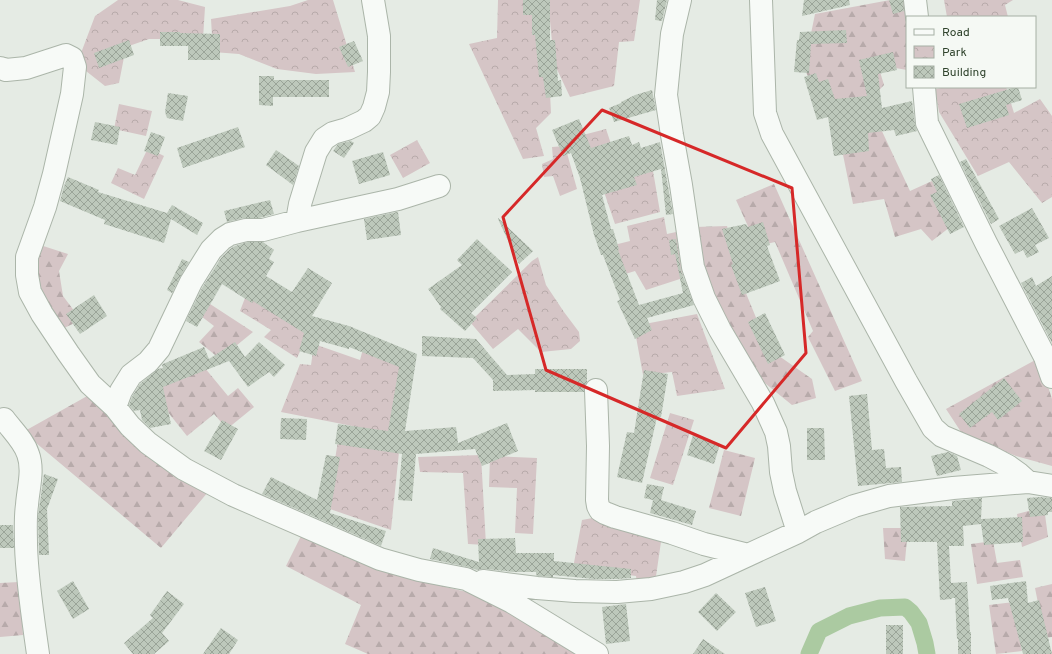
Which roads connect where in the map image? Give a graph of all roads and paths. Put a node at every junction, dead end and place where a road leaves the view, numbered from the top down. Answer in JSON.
{"nodes":[{"id":1,"x":373,"y":0,"type":"edge"},
{"id":2,"x":680,"y":0,"type":"edge"},
{"id":3,"x":761,"y":0,"type":"edge"},
{"id":4,"x":915,"y":0,"type":"edge"},
{"id":5,"x":917,"y":16,"type":"edge"},
{"id":6,"x":0,"y":68,"type":"edge"},
{"id":7,"x":924,"y":88,"type":"edge"},
{"id":8,"x":439,"y":186,"type":"dead end"},
{"id":9,"x":297,"y":221,"type":"junction"},
{"id":10,"x":1052,"y":377,"type":"edge"},
{"id":11,"x":596,"y":390,"type":"dead end"},
{"id":12,"x":115,"y":408,"type":"junction"},
{"id":13,"x":4,"y":419,"type":"dead end"},
{"id":14,"x":1028,"y":482,"type":"junction"},
{"id":15,"x":1052,"y":486,"type":"edge"},
{"id":16,"x":798,"y":532,"type":"junction"},
{"id":17,"x":748,"y":555,"type":"junction"},
{"id":18,"x":466,"y":579,"type":"junction"},
{"id":19,"x":38,"y":654,"type":"edge"},
{"id":20,"x":597,"y":654,"type":"edge"}],
"edges":[{"from":1,"to":9,"type":"lane"},
{"from":2,"to":16,"type":"lane"},
{"from":3,"to":14,"type":"lane"},
{"from":4,"to":5,"type":"lane"},
{"from":6,"to":12,"type":"lane"},
{"from":7,"to":10,"type":"lane"},
{"from":8,"to":9,"type":"lane"},
{"from":9,"to":12,"type":"lane"},
{"from":11,"to":17,"type":"lane"},
{"from":12,"to":18,"type":"lane"},
{"from":13,"to":19,"type":"lane"},
{"from":14,"to":15,"type":"lane"},
{"from":14,"to":16,"type":"lane"},
{"from":16,"to":17,"type":"lane"},
{"from":17,"to":18,"type":"lane"},
{"from":18,"to":20,"type":"lane"}]}
